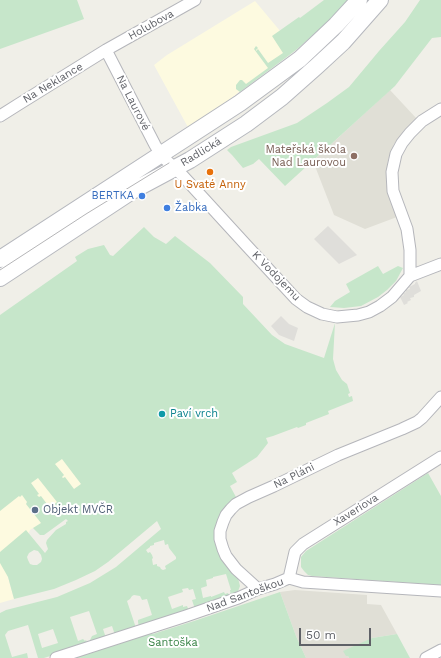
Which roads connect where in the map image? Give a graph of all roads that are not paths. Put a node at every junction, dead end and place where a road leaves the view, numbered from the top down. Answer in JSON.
{"nodes":[{"id":1,"x":195,"y":0,"type":"edge"},
{"id":2,"x":359,"y":0,"type":"edge"},
{"id":3,"x":380,"y":0,"type":"edge"},
{"id":4,"x":106,"y":50,"type":"junction"},
{"id":5,"x":441,"y":109,"type":"edge"},
{"id":6,"x":0,"y":116,"type":"edge"},
{"id":7,"x":161,"y":155,"type":"junction"},
{"id":8,"x":174,"y":168,"type":"junction"},
{"id":9,"x":0,"y":259,"type":"edge"},
{"id":10,"x":441,"y":264,"type":"edge"},
{"id":11,"x":410,"y":276,"type":"junction"},
{"id":12,"x":0,"y":278,"type":"edge"},
{"id":13,"x":441,"y":397,"type":"edge"},
{"id":14,"x":441,"y":457,"type":"edge"},
{"id":15,"x":289,"y":578,"type":"junction"},
{"id":16,"x":258,"y":589,"type":"junction"},
{"id":17,"x":441,"y":590,"type":"edge"},
{"id":18,"x":441,"y":650,"type":"edge"},
{"id":19,"x":56,"y":658,"type":"edge"},
{"id":20,"x":426,"y":658,"type":"edge"}],
"edges":[{"from":1,"to":4,"type":"street","name":"Holubova"},
{"from":2,"to":7,"type":"main road","name":"Radlická"},
{"from":3,"to":8,"type":"main road","name":"Radlická"},
{"from":4,"to":6,"type":"street","name":"Na Neklance"},
{"from":4,"to":7,"type":"street","name":"Na Laurové"},
{"from":5,"to":11,"type":"street"},
{"from":7,"to":8,"type":"street","name":"Na Laurové"},
{"from":7,"to":9,"type":"main road","name":"Radlická"},
{"from":8,"to":11,"type":"street","name":"K Vodojemu"},
{"from":8,"to":12,"type":"main road","name":"Radlická"},
{"from":10,"to":11,"type":"street","name":"K Vodojemu"},
{"from":13,"to":16,"type":"street","name":"Na Pláni"},
{"from":14,"to":15,"type":"street","name":"Xaveriova"},
{"from":15,"to":16,"type":"street","name":"Nad Santoškou"},
{"from":15,"to":17,"type":"street","name":"Nad Santoškou"},
{"from":16,"to":19,"type":"street","name":"Nad Santoškou"},
{"from":18,"to":20,"type":"street"}]}
